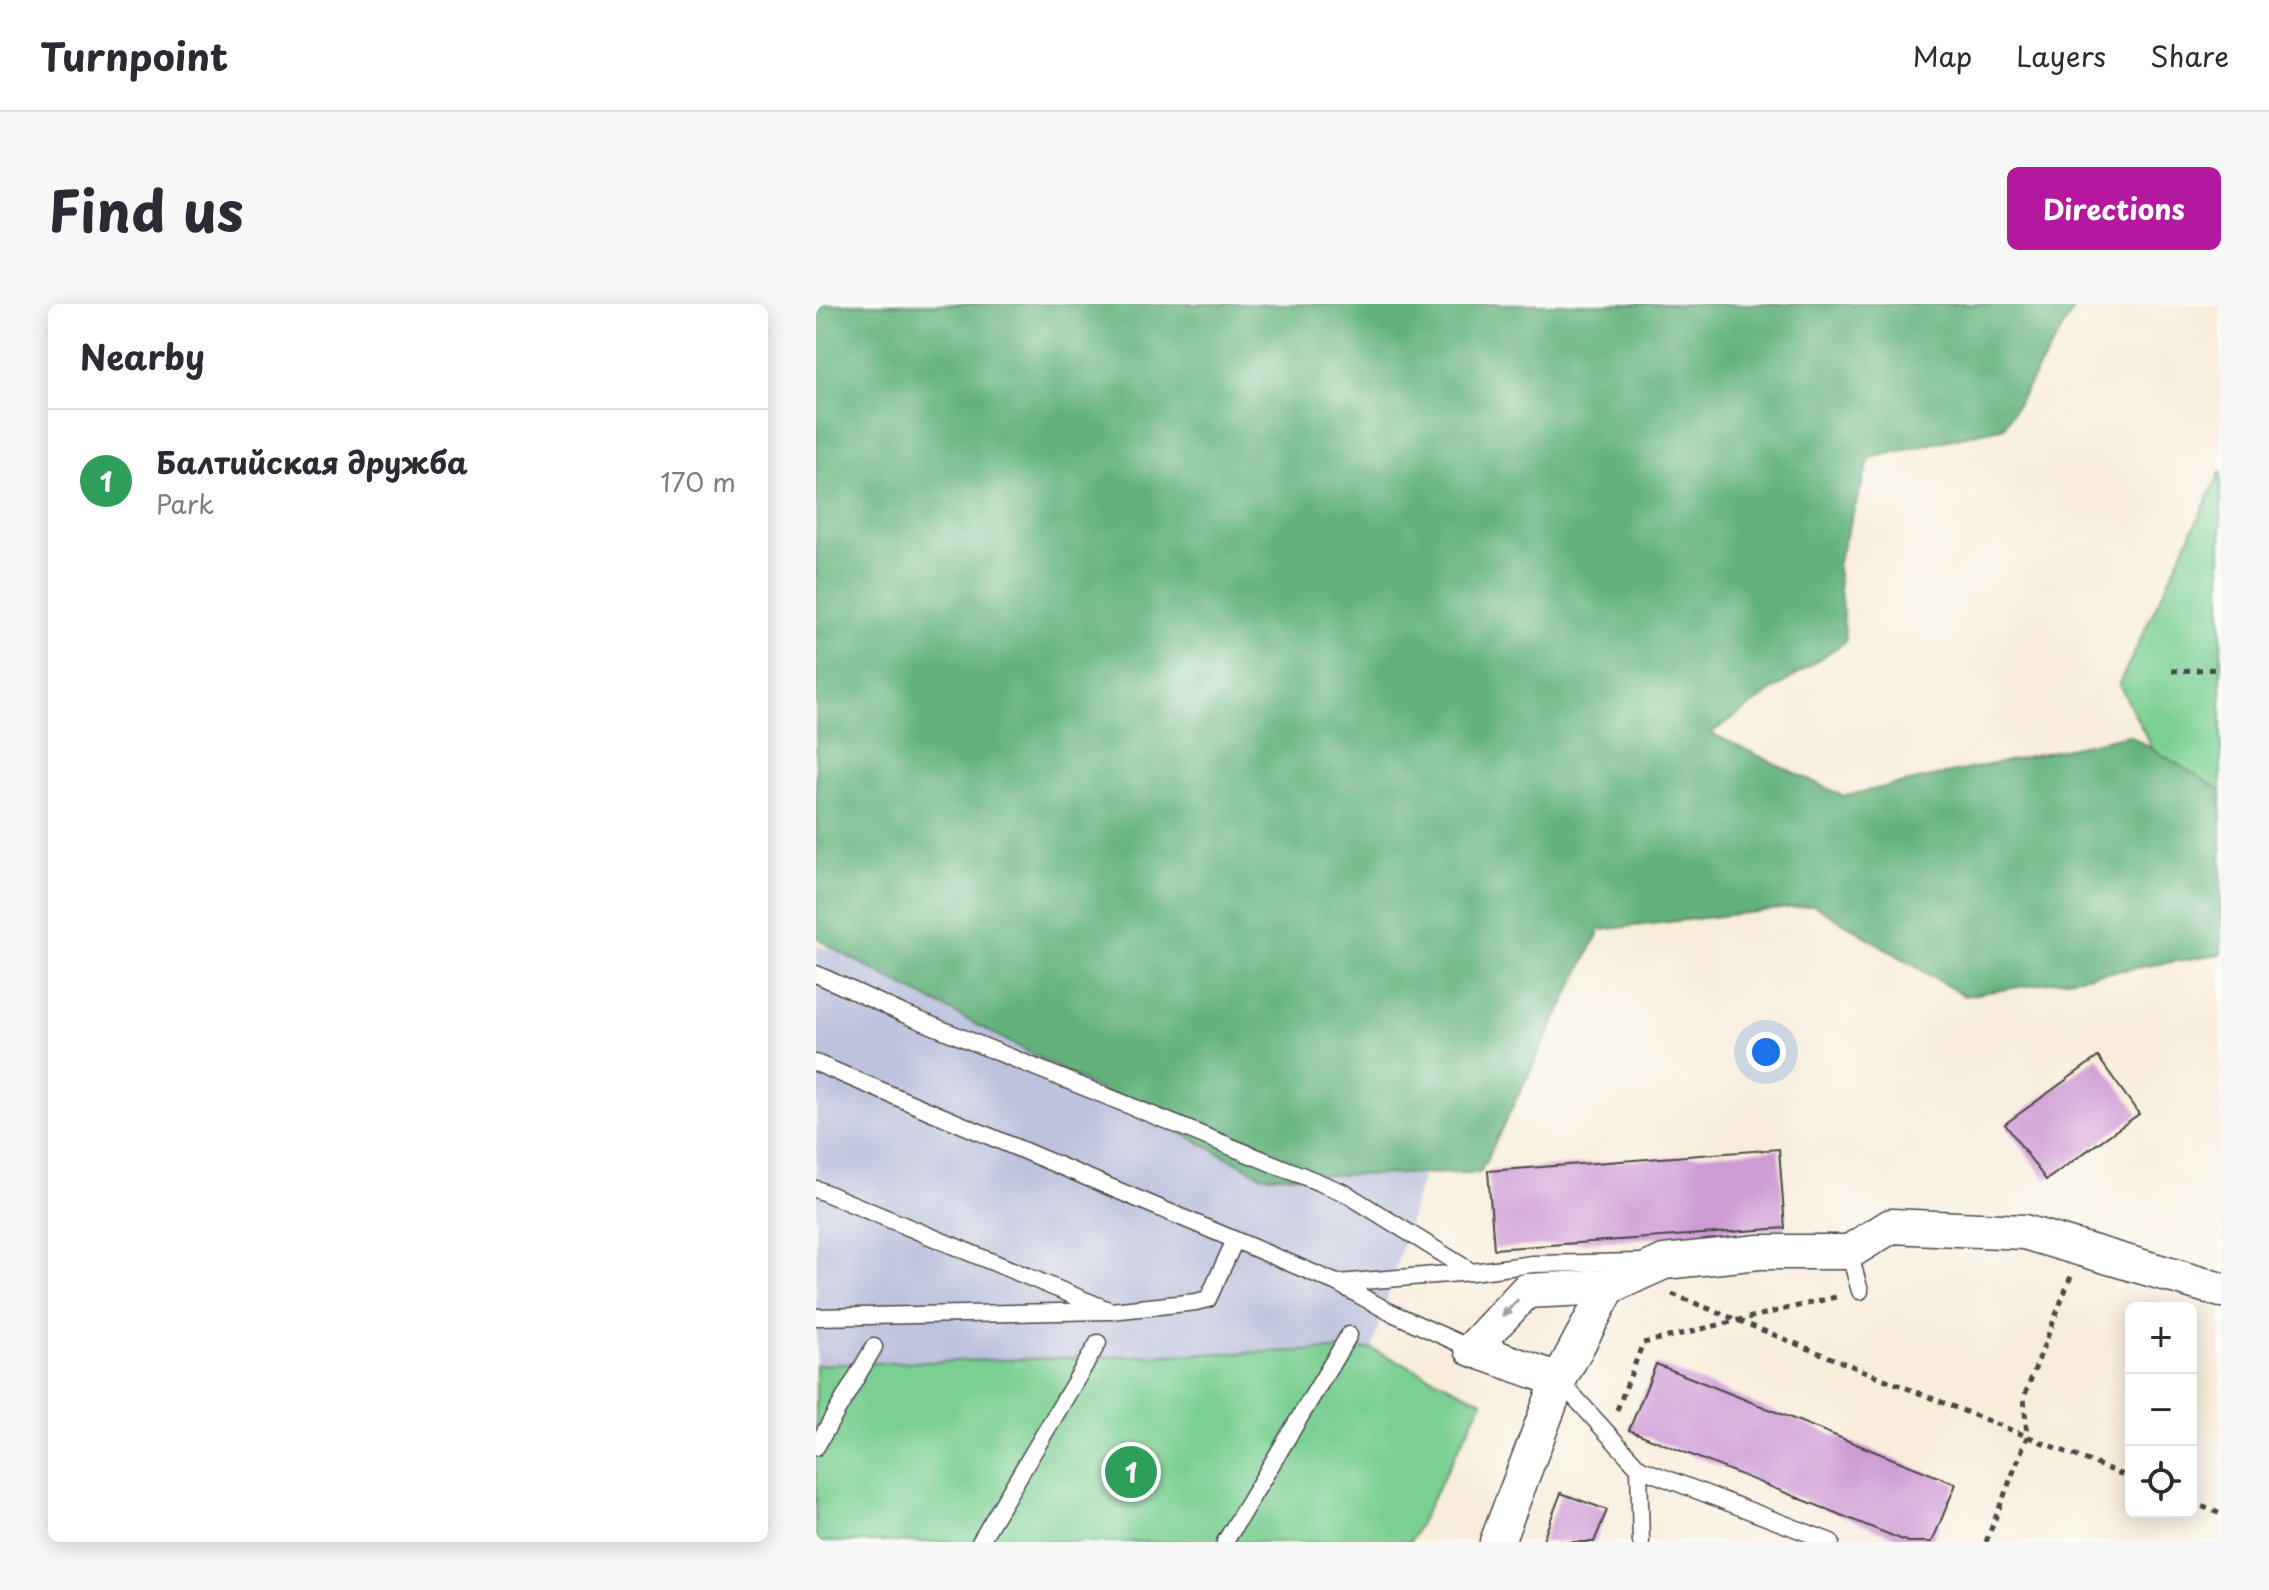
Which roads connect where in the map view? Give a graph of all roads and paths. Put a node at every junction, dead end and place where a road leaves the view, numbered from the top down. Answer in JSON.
{"nodes":[{"id":1,"x":2221,"y":669,"type":"edge"},
{"id":2,"x":2172,"y":671,"type":"dead end"},
{"id":3,"x":816,"y":974,"type":"edge"},
{"id":4,"x":816,"y":1063,"type":"edge"},
{"id":5,"x":816,"y":1189,"type":"edge"},
{"id":6,"x":1235,"y":1240,"type":"junction"},
{"id":7,"x":1849,"y":1252,"type":"junction"},
{"id":8,"x":1664,"y":1262,"type":"junction"},
{"id":9,"x":2073,"y":1271,"type":"dead end"},
{"id":10,"x":1472,"y":1272,"type":"junction"},
{"id":11,"x":1620,"y":1282,"type":"junction"},
{"id":12,"x":1337,"y":1283,"type":"junction"},
{"id":13,"x":2221,"y":1290,"type":"edge"},
{"id":14,"x":1860,"y":1291,"type":"joint"},
{"id":15,"x":1111,"y":1311,"type":"junction"},
{"id":16,"x":816,"y":1317,"type":"edge"},
{"id":17,"x":1349,"y":1335,"type":"dead end"},
{"id":18,"x":1098,"y":1343,"type":"dead end"},
{"id":19,"x":874,"y":1347,"type":"dead end"},
{"id":20,"x":1472,"y":1349,"type":"junction"},
{"id":21,"x":1559,"y":1380,"type":"junction"},
{"id":22,"x":1608,"y":1433,"type":"junction"},
{"id":23,"x":816,"y":1447,"type":"edge"},
{"id":24,"x":1639,"y":1468,"type":"junction"},
{"id":25,"x":2125,"y":1476,"type":"edge"},
{"id":26,"x":2197,"y":1504,"type":"edge"},
{"id":27,"x":2221,"y":1514,"type":"edge"},
{"id":28,"x":980,"y":1542,"type":"edge"},
{"id":29,"x":1225,"y":1542,"type":"edge"},
{"id":30,"x":1497,"y":1542,"type":"edge"},
{"id":31,"x":1641,"y":1542,"type":"edge"},
{"id":32,"x":1831,"y":1542,"type":"edge"},
{"id":33,"x":1986,"y":1542,"type":"edge"}],
"edges":[{"from":1,"to":2,"type":"path"},
{"from":3,"to":10,"type":"lane"},
{"from":4,"to":6,"type":"lane"},
{"from":5,"to":15,"type":"lane"},
{"from":6,"to":12,"type":"lane"},
{"from":6,"to":15,"type":"lane"},
{"from":7,"to":8,"type":"street"},
{"from":7,"to":13,"type":"street"},
{"from":7,"to":14,"type":"lane"},
{"from":8,"to":10,"type":"lane"},
{"from":8,"to":11,"type":"street"},
{"from":9,"to":33,"type":"path"},
{"from":10,"to":12,"type":"lane"},
{"from":11,"to":20,"type":"street","one_way":true},
{"from":11,"to":21,"type":"street"},
{"from":11,"to":25,"type":"path"},
{"from":12,"to":20,"type":"lane"},
{"from":14,"to":22,"type":"path"},
{"from":15,"to":16,"type":"lane"},
{"from":17,"to":29,"type":"lane"},
{"from":18,"to":28,"type":"lane"},
{"from":19,"to":23,"type":"lane"},
{"from":20,"to":21,"type":"street"},
{"from":21,"to":22,"type":"lane"},
{"from":21,"to":30,"type":"street"},
{"from":22,"to":24,"type":"lane"},
{"from":24,"to":31,"type":"lane"},
{"from":24,"to":32,"type":"lane"},
{"from":26,"to":27,"type":"path"}]}
